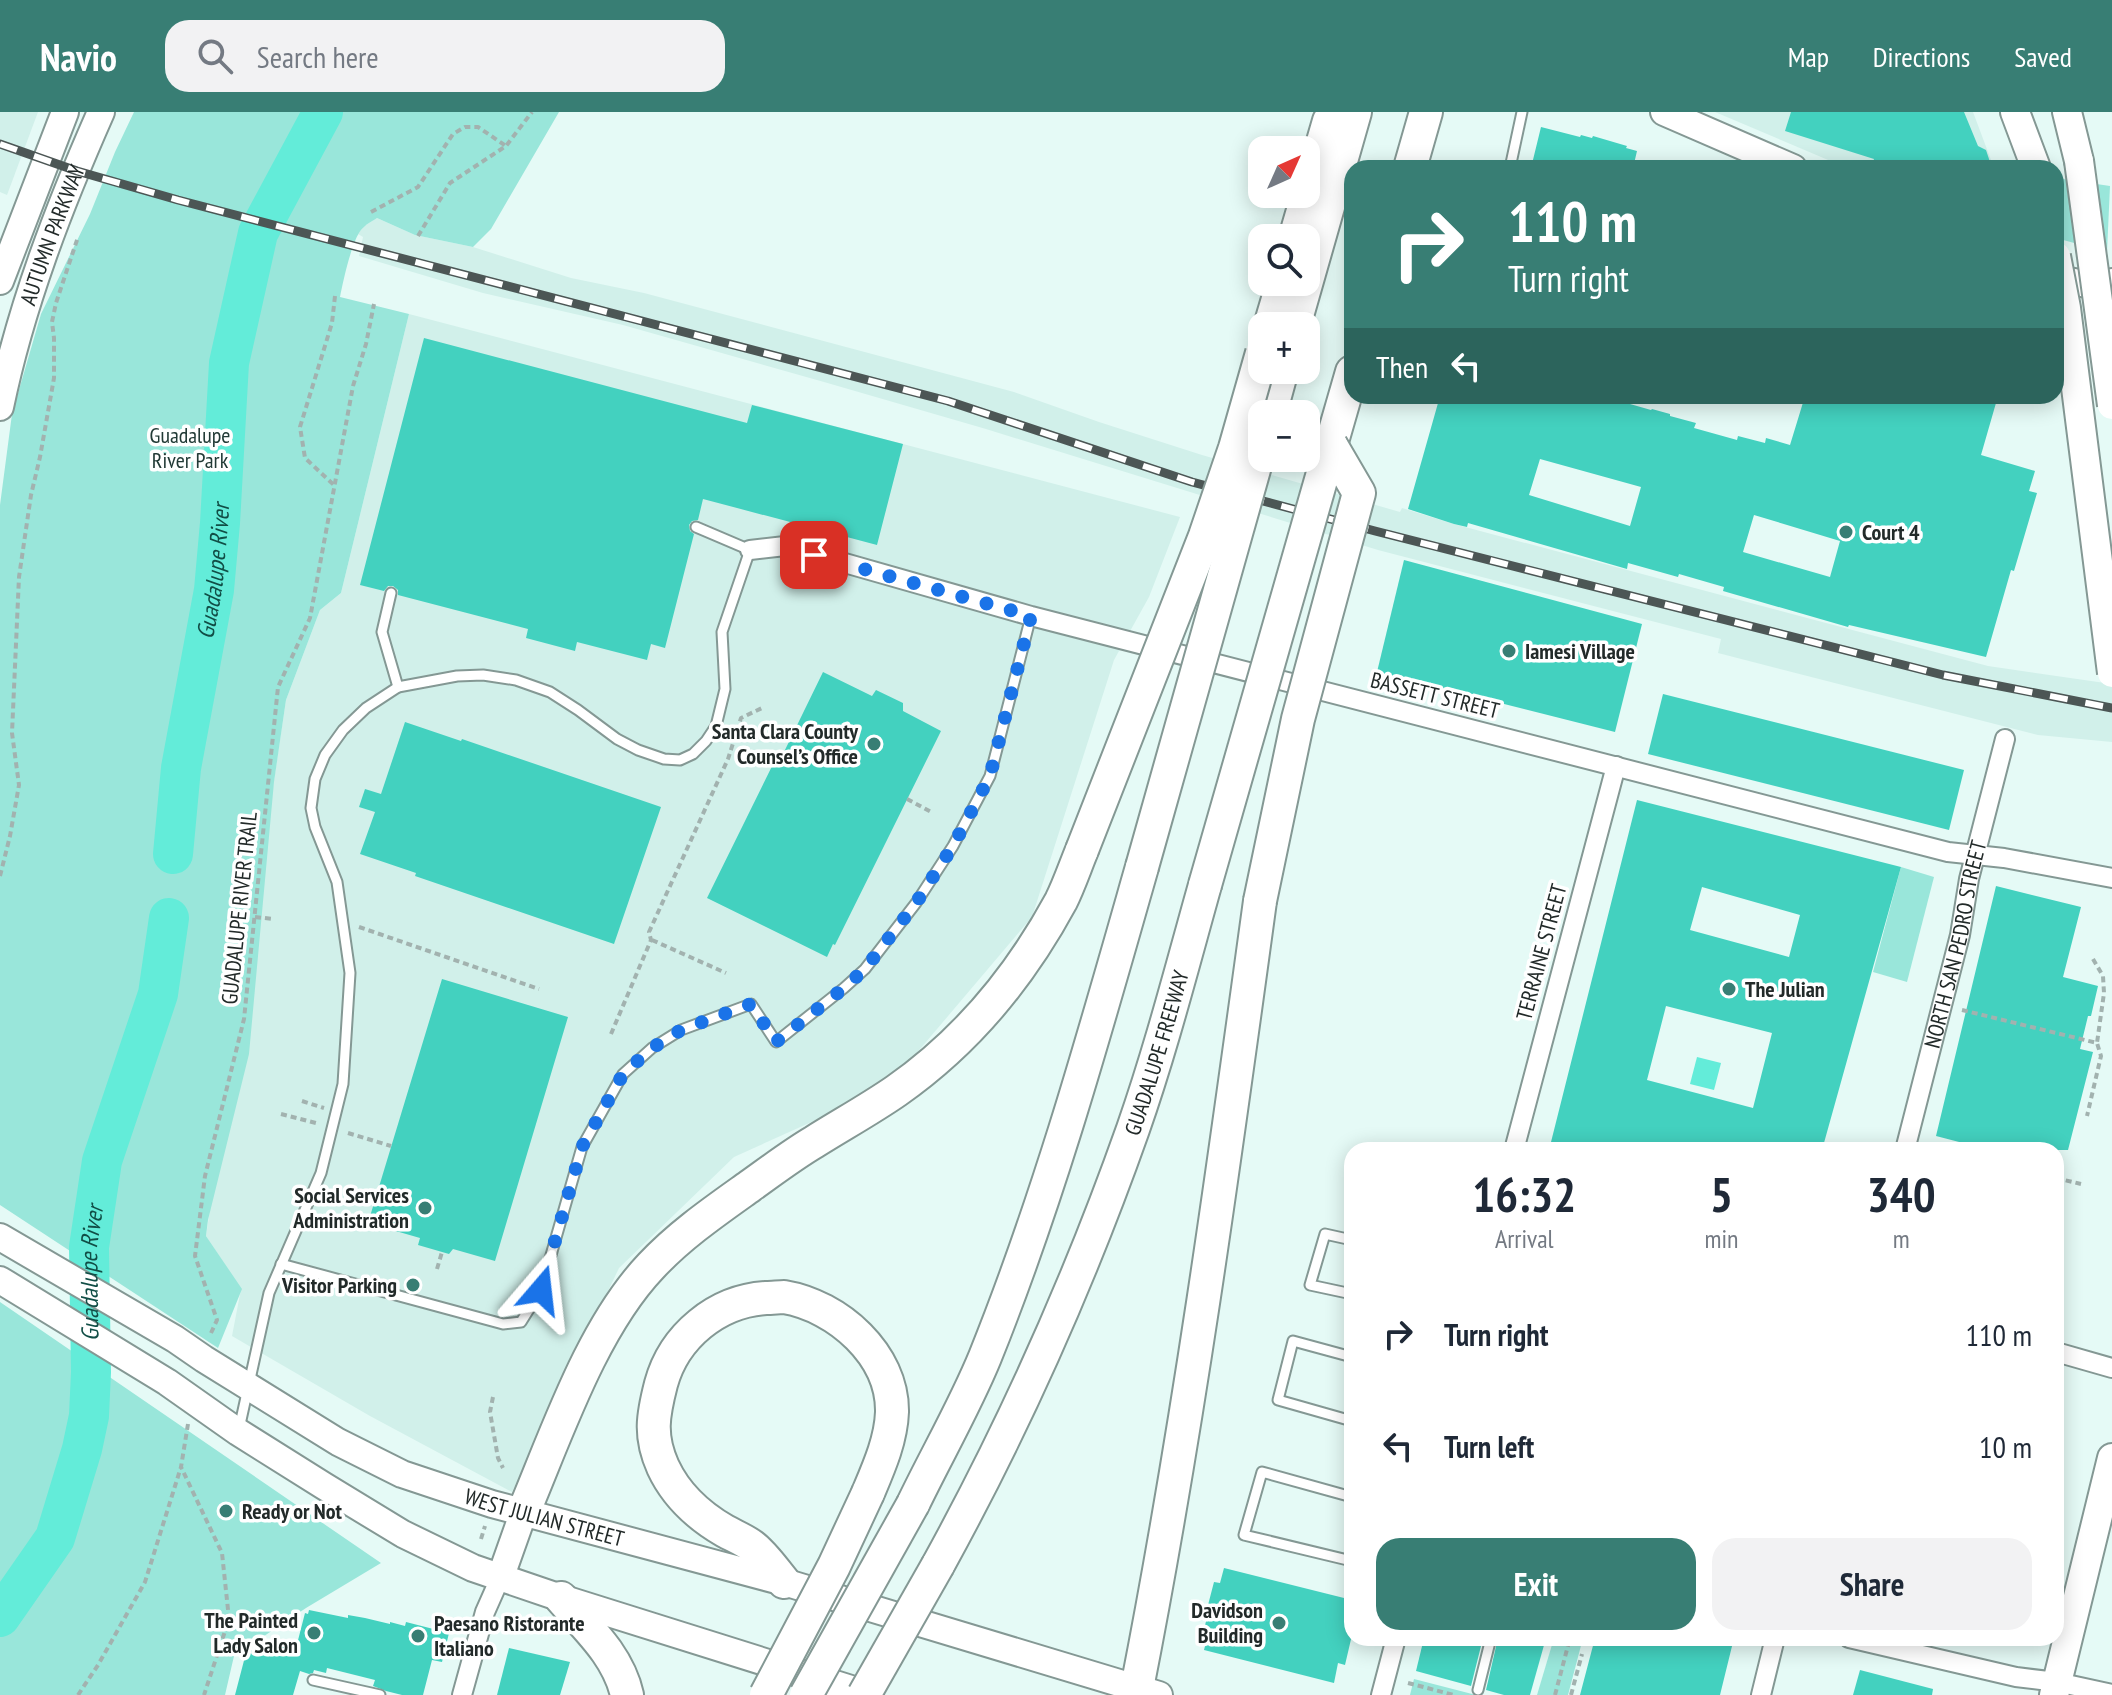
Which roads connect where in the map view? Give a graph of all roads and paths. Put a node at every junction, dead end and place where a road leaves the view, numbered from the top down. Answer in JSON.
{"nodes":[{"id":1,"x":65,"y":112,"type":"edge"},
{"id":2,"x":101,"y":112,"type":"edge"},
{"id":3,"x":532,"y":112,"type":"edge"},
{"id":4,"x":1336,"y":112,"type":"edge"},
{"id":5,"x":1355,"y":112,"type":"edge"},
{"id":6,"x":1426,"y":112,"type":"edge"},
{"id":7,"x":1522,"y":112,"type":"edge"},
{"id":8,"x":1664,"y":112,"type":"edge"},
{"id":9,"x":2015,"y":112,"type":"edge"},
{"id":10,"x":2067,"y":112,"type":"edge"},
{"id":11,"x":506,"y":146,"type":"junction"},
{"id":12,"x":1412,"y":160,"type":"edge"},
{"id":13,"x":1512,"y":160,"type":"edge"},
{"id":14,"x":1775,"y":160,"type":"edge"},
{"id":15,"x":2034,"y":160,"type":"edge"},
{"id":16,"x":371,"y":212,"type":"dead end"},
{"id":17,"x":1299,"y":224,"type":"edge"},
{"id":18,"x":79,"y":233,"type":"dead end"},
{"id":19,"x":418,"y":236,"type":"dead end"},
{"id":20,"x":2064,"y":280,"type":"edge"},
{"id":21,"x":0,"y":281,"type":"edge"},
{"id":22,"x":2106,"y":284,"type":"edge"},
{"id":23,"x":335,"y":296,"type":"dead end"},
{"id":24,"x":2064,"y":298,"type":"edge"},
{"id":25,"x":374,"y":304,"type":"dead end"},
{"id":26,"x":1298,"y":312,"type":"edge"},
{"id":27,"x":2064,"y":356,"type":"edge"},
{"id":28,"x":1253,"y":384,"type":"edge"},
{"id":29,"x":1344,"y":400,"type":"edge"},
{"id":30,"x":2112,"y":405,"type":"edge"},
{"id":31,"x":0,"y":407,"type":"edge"},
{"id":32,"x":2071,"y":408,"type":"junction"},
{"id":33,"x":2112,"y":415,"type":"edge"},
{"id":34,"x":1331,"y":445,"type":"junction"},
{"id":35,"x":1253,"y":472,"type":"edge"},
{"id":36,"x":335,"y":486,"type":"junction"},
{"id":37,"x":2082,"y":501,"type":"junction"},
{"id":38,"x":2097,"y":504,"type":"dead end"},
{"id":39,"x":696,"y":527,"type":"dead end"},
{"id":40,"x":750,"y":550,"type":"junction"},
{"id":41,"x":391,"y":593,"type":"dead end"},
{"id":42,"x":1031,"y":616,"type":"junction"},
{"id":43,"x":2112,"y":649,"type":"edge"},
{"id":44,"x":2112,"y":673,"type":"edge"},
{"id":45,"x":398,"y":687,"type":"junction"},
{"id":46,"x":762,"y":708,"type":"dead end"},
{"id":47,"x":2005,"y":739,"type":"dead end"},
{"id":48,"x":1616,"y":766,"type":"junction"},
{"id":49,"x":907,"y":799,"type":"dead end"},
{"id":50,"x":933,"y":813,"type":"dead end"},
{"id":51,"x":1975,"y":855,"type":"junction"},
{"id":52,"x":0,"y":876,"type":"edge"},
{"id":53,"x":2112,"y":878,"type":"edge"},
{"id":54,"x":255,"y":917,"type":"junction"},
{"id":55,"x":273,"y":919,"type":"dead end"},
{"id":56,"x":357,"y":926,"type":"dead end"},
{"id":57,"x":651,"y":940,"type":"junction"},
{"id":58,"x":2093,"y":959,"type":"dead end"},
{"id":59,"x":726,"y":973,"type":"dead end"},
{"id":60,"x":539,"y":989,"type":"dead end"},
{"id":61,"x":1942,"y":1005,"type":"junction"},
{"id":62,"x":611,"y":1034,"type":"dead end"},
{"id":63,"x":2097,"y":1043,"type":"junction"},
{"id":64,"x":302,"y":1101,"type":"dead end"},
{"id":65,"x":326,"y":1108,"type":"dead end"},
{"id":66,"x":281,"y":1114,"type":"dead end"},
{"id":67,"x":2087,"y":1116,"type":"dead end"},
{"id":68,"x":319,"y":1123,"type":"dead end"},
{"id":69,"x":348,"y":1133,"type":"dead end"},
{"id":70,"x":1516,"y":1142,"type":"edge"},
{"id":71,"x":1907,"y":1142,"type":"edge"},
{"id":72,"x":391,"y":1146,"type":"dead end"},
{"id":73,"x":2064,"y":1180,"type":"edge"},
{"id":74,"x":2081,"y":1184,"type":"dead end"},
{"id":75,"x":1344,"y":1238,"type":"edge"},
{"id":76,"x":6,"y":1240,"type":"edge"},
{"id":77,"x":442,"y":1252,"type":"dead end"},
{"id":78,"x":281,"y":1264,"type":"junction"},
{"id":79,"x":437,"y":1269,"type":"dead end"},
{"id":80,"x":2,"y":1281,"type":"edge"},
{"id":81,"x":1344,"y":1292,"type":"edge"},
{"id":82,"x":211,"y":1333,"type":"dead end"},
{"id":83,"x":2064,"y":1354,"type":"edge"},
{"id":84,"x":1344,"y":1355,"type":"edge"},
{"id":85,"x":2112,"y":1368,"type":"edge"},
{"id":86,"x":247,"y":1386,"type":"junction"},
{"id":87,"x":493,"y":1397,"type":"dead end"},
{"id":88,"x":1344,"y":1419,"type":"edge"},
{"id":89,"x":189,"y":1421,"type":"dead end"},
{"id":90,"x":238,"y":1432,"type":"junction"},
{"id":91,"x":2112,"y":1458,"type":"edge"},
{"id":92,"x":181,"y":1467,"type":"junction"},
{"id":93,"x":503,"y":1468,"type":"dead end"},
{"id":94,"x":1344,"y":1495,"type":"edge"},
{"id":95,"x":524,"y":1511,"type":"junction"},
{"id":96,"x":1344,"y":1559,"type":"edge"},
{"id":97,"x":501,"y":1576,"type":"junction"},
{"id":98,"x":784,"y":1582,"type":"junction"},
{"id":99,"x":561,"y":1598,"type":"junction"},
{"id":100,"x":1394,"y":1646,"type":"edge"},
{"id":101,"x":1489,"y":1646,"type":"edge"},
{"id":102,"x":1568,"y":1646,"type":"edge"},
{"id":103,"x":1773,"y":1646,"type":"edge"},
{"id":104,"x":1883,"y":1646,"type":"edge"},
{"id":105,"x":1582,"y":1654,"type":"dead end"},
{"id":106,"x":313,"y":1680,"type":"dead end"},
{"id":107,"x":1408,"y":1683,"type":"dead end"},
{"id":108,"x":2056,"y":1689,"type":"edge"},
{"id":109,"x":1478,"y":1690,"type":"dead end"},
{"id":110,"x":1144,"y":1693,"type":"edge"},
{"id":111,"x":2112,"y":1694,"type":"edge"},
{"id":112,"x":78,"y":1695,"type":"edge"},
{"id":113,"x":204,"y":1695,"type":"edge"},
{"id":114,"x":380,"y":1695,"type":"edge"},
{"id":115,"x":462,"y":1695,"type":"edge"},
{"id":116,"x":627,"y":1695,"type":"edge"},
{"id":117,"x":766,"y":1695,"type":"edge"},
{"id":118,"x":806,"y":1695,"type":"edge"},
{"id":119,"x":864,"y":1695,"type":"edge"},
{"id":120,"x":870,"y":1695,"type":"edge"},
{"id":121,"x":1381,"y":1695,"type":"edge"},
{"id":122,"x":1454,"y":1695,"type":"edge"},
{"id":123,"x":1555,"y":1695,"type":"edge"},
{"id":124,"x":1571,"y":1695,"type":"edge"},
{"id":125,"x":1761,"y":1695,"type":"edge"}],
"edges":[{"from":1,"to":21,"type":"main road","name":"AUTUMN PARKWAY"},
{"from":2,"to":31,"type":"main road","name":"AUTUMN PARKWAY"},
{"from":3,"to":11,"type":"path"},
{"from":4,"to":17,"type":"highway"},
{"from":5,"to":26,"type":"highway"},
{"from":6,"to":12,"type":"highway"},
{"from":7,"to":13,"type":"lane"},
{"from":8,"to":14,"type":"main road"},
{"from":9,"to":15,"type":"main road"},
{"from":10,"to":30,"type":"main road","bridge":true},
{"from":11,"to":16,"type":"path"},
{"from":11,"to":19,"type":"path"},
{"from":18,"to":52,"type":"path"},
{"from":20,"to":22,"type":"main road"},
{"from":22,"to":33,"type":"street"},
{"from":23,"to":36,"type":"path"},
{"from":24,"to":44,"type":"main road","bridge":true},
{"from":25,"to":36,"type":"path","name":"GUADALUPE RIVER TRAIL"},
{"from":27,"to":32,"type":"lane"},
{"from":28,"to":95,"type":"highway","bridge":true},
{"from":29,"to":34,"type":"highway","name":"GUADALUPE FREEWAY"},
{"from":32,"to":33,"type":"street"},
{"from":32,"to":37,"type":"lane"},
{"from":34,"to":110,"type":"highway","bridge":true},
{"from":34,"to":119,"type":"highway","name":"GUADALUPE FREEWAY","bridge":true},
{"from":35,"to":118,"type":"highway","bridge":true},
{"from":36,"to":54,"type":"path","name":"GUADALUPE RIVER TRAIL"},
{"from":37,"to":38,"type":"lane"},
{"from":37,"to":43,"type":"lane"},
{"from":39,"to":40,"type":"lane"},
{"from":40,"to":42,"type":"street","name":"BASSETT STREET"},
{"from":40,"to":45,"type":"lane"},
{"from":41,"to":45,"type":"lane"},
{"from":42,"to":48,"type":"street","name":"BASSETT STREET"},
{"from":42,"to":78,"type":"lane"},
{"from":45,"to":78,"type":"lane"},
{"from":46,"to":57,"type":"path"},
{"from":47,"to":51,"type":"street","name":"NORTH SAN PEDRO STREET"},
{"from":48,"to":51,"type":"street","name":"BASSETT STREET"},
{"from":48,"to":70,"type":"street","name":"TERRAINE STREET"},
{"from":49,"to":50,"type":"path"},
{"from":51,"to":53,"type":"street","name":"BASSETT STREET"},
{"from":51,"to":61,"type":"street","name":"NORTH SAN PEDRO STREET"},
{"from":54,"to":55,"type":"path"},
{"from":54,"to":82,"type":"path","name":"GUADALUPE RIVER TRAIL"},
{"from":56,"to":60,"type":"path"},
{"from":57,"to":59,"type":"path"},
{"from":57,"to":62,"type":"path"},
{"from":58,"to":63,"type":"path"},
{"from":61,"to":63,"type":"path"},
{"from":61,"to":71,"type":"street","name":"NORTH SAN PEDRO STREET"},
{"from":63,"to":67,"type":"path"},
{"from":64,"to":65,"type":"path"},
{"from":66,"to":68,"type":"path"},
{"from":69,"to":72,"type":"path"},
{"from":73,"to":74,"type":"path"},
{"from":75,"to":81,"type":"lane"},
{"from":76,"to":86,"type":"main road","name":"WEST JULIAN STREET"},
{"from":77,"to":79,"type":"path"},
{"from":78,"to":86,"type":"lane"},
{"from":80,"to":90,"type":"main road"},
{"from":83,"to":85,"type":"street"},
{"from":84,"to":88,"type":"lane"},
{"from":86,"to":90,"type":"lane"},
{"from":86,"to":95,"type":"main road","name":"WEST JULIAN STREET"},
{"from":87,"to":93,"type":"path"},
{"from":89,"to":92,"type":"path"},
{"from":90,"to":97,"type":"main road"},
{"from":91,"to":108,"type":"main road"},
{"from":92,"to":112,"type":"path"},
{"from":92,"to":113,"type":"path"},
{"from":94,"to":96,"type":"lane"},
{"from":95,"to":97,"type":"main road"},
{"from":95,"to":98,"type":"main road","name":"WEST JULIAN STREET"},
{"from":97,"to":99,"type":"main road"},
{"from":97,"to":115,"type":"street"},
{"from":98,"to":110,"type":"main road","name":"WEST JULIAN STREET"},
{"from":98,"to":117,"type":"highway","bridge":true},
{"from":99,"to":116,"type":"highway"},
{"from":99,"to":120,"type":"main road"},
{"from":100,"to":121,"type":"street"},
{"from":101,"to":109,"type":"lane"},
{"from":102,"to":123,"type":"path"},
{"from":103,"to":125,"type":"street"},
{"from":104,"to":108,"type":"street"},
{"from":105,"to":124,"type":"path"},
{"from":106,"to":114,"type":"lane"},
{"from":107,"to":122,"type":"path"},
{"from":108,"to":111,"type":"street"}]}
